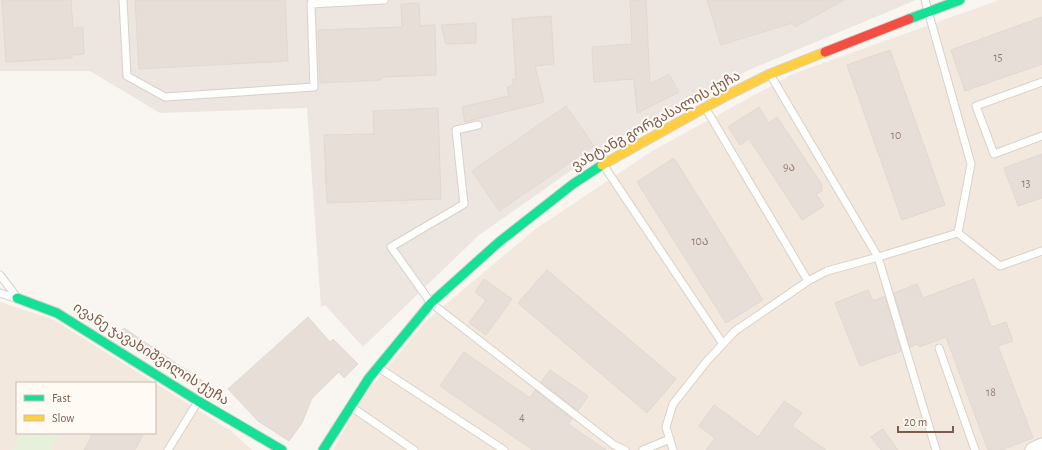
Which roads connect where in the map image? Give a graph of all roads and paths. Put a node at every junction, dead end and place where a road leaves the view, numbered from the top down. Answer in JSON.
{"nodes":[{"id":1,"x":123,"y":0,"type":"edge"},
{"id":2,"x":384,"y":0,"type":"edge"},
{"id":3,"x":925,"y":0,"type":"edge"},
{"id":4,"x":960,"y":0,"type":"edge"},
{"id":5,"x":311,"y":2,"type":"edge"},
{"id":6,"x":928,"y":11,"type":"junction"},
{"id":7,"x":770,"y":74,"type":"junction"},
{"id":8,"x":1042,"y":82,"type":"edge"},
{"id":9,"x":705,"y":108,"type":"junction"},
{"id":10,"x":478,"y":124,"type":"dead end"},
{"id":11,"x":1042,"y":136,"type":"edge"},
{"id":12,"x":603,"y":164,"type":"junction"},
{"id":13,"x":958,"y":233,"type":"junction"},
{"id":14,"x":1042,"y":251,"type":"edge"},
{"id":15,"x":878,"y":257,"type":"junction"},
{"id":16,"x":0,"y":275,"type":"edge"},
{"id":17,"x":808,"y":281,"type":"junction"},
{"id":18,"x":0,"y":293,"type":"edge"},
{"id":19,"x":18,"y":298,"type":"junction"},
{"id":20,"x":431,"y":303,"type":"junction"},
{"id":21,"x":723,"y":344,"type":"junction"},
{"id":22,"x":939,"y":348,"type":"dead end"},
{"id":23,"x":378,"y":367,"type":"junction"},
{"id":24,"x":198,"y":401,"type":"junction"},
{"id":25,"x":351,"y":406,"type":"junction"},
{"id":26,"x":670,"y":439,"type":"junction"},
{"id":27,"x":1042,"y":446,"type":"edge"},
{"id":28,"x":612,"y":447,"type":"edge"},
{"id":29,"x":168,"y":450,"type":"edge"},
{"id":30,"x":282,"y":450,"type":"edge"},
{"id":31,"x":323,"y":450,"type":"edge"},
{"id":32,"x":414,"y":450,"type":"edge"},
{"id":33,"x":504,"y":450,"type":"edge"},
{"id":34,"x":625,"y":450,"type":"edge"},
{"id":35,"x":643,"y":450,"type":"edge"},
{"id":36,"x":673,"y":450,"type":"edge"},
{"id":37,"x":936,"y":450,"type":"edge"},
{"id":38,"x":975,"y":450,"type":"edge"},
{"id":39,"x":1033,"y":450,"type":"edge"}],
"edges":[{"from":1,"to":5,"type":"lane"},
{"from":2,"to":5,"type":"lane"},
{"from":3,"to":6,"type":"lane"},
{"from":4,"to":6,"type":"street","name":"ვახტანგ გორგასალის ქუჩა"},
{"from":6,"to":7,"type":"street","name":"ვახტანგ გორგასალის ქუჩა"},
{"from":6,"to":13,"type":"lane"},
{"from":7,"to":9,"type":"street","name":"ვახტანგ გორგასალის ქუჩა"},
{"from":7,"to":15,"type":"lane"},
{"from":8,"to":11,"type":"lane"},
{"from":9,"to":12,"type":"street","name":"ვახტანგ გორგასალის ქუჩა"},
{"from":9,"to":17,"type":"lane"},
{"from":10,"to":20,"type":"lane"},
{"from":12,"to":20,"type":"street","name":"ვახტანგ გორგასალის ქუჩა"},
{"from":12,"to":21,"type":"lane"},
{"from":13,"to":14,"type":"lane"},
{"from":13,"to":15,"type":"lane"},
{"from":15,"to":17,"type":"lane"},
{"from":15,"to":37,"type":"lane"},
{"from":16,"to":19,"type":"lane"},
{"from":17,"to":21,"type":"lane"},
{"from":18,"to":19,"type":"lane","name":"ივანე ჯავახიშვილის ქუჩა"},
{"from":19,"to":24,"type":"street","name":"ივანე ჯავახიშვილის ქუჩა"},
{"from":20,"to":23,"type":"street","name":"ვახტანგ გორგასალის ქუჩა"},
{"from":20,"to":28,"type":"lane"},
{"from":21,"to":26,"type":"lane"},
{"from":22,"to":38,"type":"lane"},
{"from":23,"to":25,"type":"street","name":"ვახტანგ გორგასალის ქუჩა"},
{"from":23,"to":33,"type":"lane"},
{"from":24,"to":29,"type":"lane"},
{"from":24,"to":30,"type":"street","name":"ივანე ჯავახიშვილის ქუჩა"},
{"from":25,"to":31,"type":"street","name":"ვახტანგ გორგასალის ქუჩა"},
{"from":25,"to":32,"type":"lane"},
{"from":26,"to":35,"type":"lane"},
{"from":26,"to":36,"type":"lane"},
{"from":27,"to":39,"type":"street"},
{"from":28,"to":34,"type":"lane"}]}
